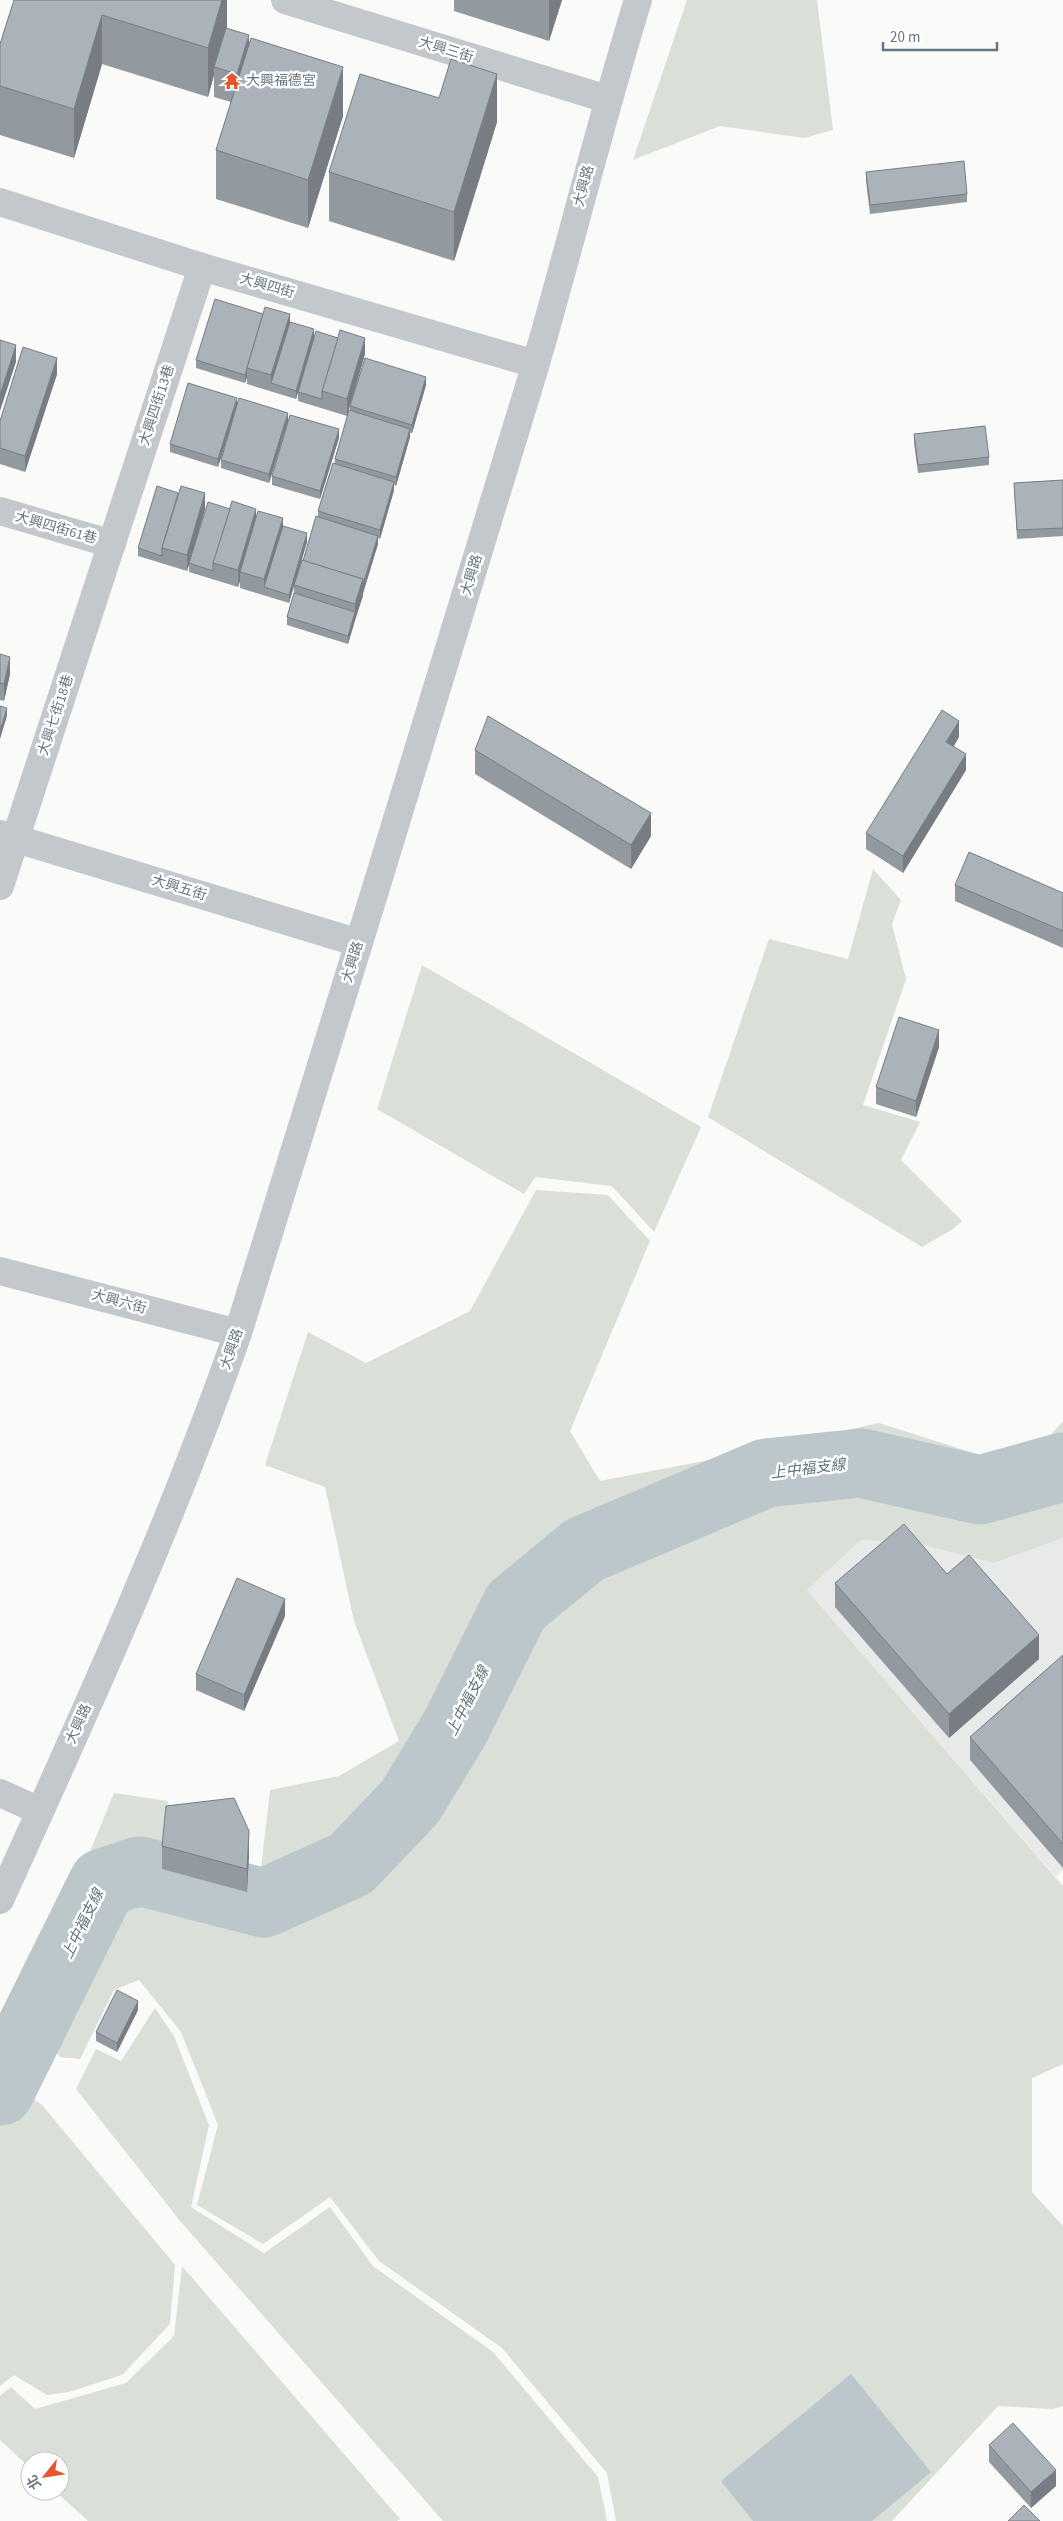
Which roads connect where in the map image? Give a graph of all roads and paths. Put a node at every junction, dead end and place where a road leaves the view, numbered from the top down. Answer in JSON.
{"nodes":[{"id":1,"x":285,"y":0,"type":"edge"},
{"id":2,"x":638,"y":0,"type":"edge"},
{"id":3,"x":607,"y":99,"type":"junction"},
{"id":4,"x":0,"y":202,"type":"edge"},
{"id":5,"x":202,"y":267,"type":"junction"},
{"id":6,"x":536,"y":364,"type":"junction"},
{"id":7,"x":0,"y":511,"type":"edge"},
{"id":8,"x":112,"y":544,"type":"junction"},
{"id":9,"x":8,"y":836,"type":"edge"},
{"id":10,"x":0,"y":886,"type":"edge"},
{"id":11,"x":359,"y":943,"type":"junction"},
{"id":12,"x":0,"y":1271,"type":"edge"},
{"id":13,"x":238,"y":1333,"type":"junction"},
{"id":14,"x":0,"y":1793,"type":"edge"},
{"id":15,"x":40,"y":1811,"type":"junction"},
{"id":16,"x":0,"y":1900,"type":"edge"}],
"edges":[{"from":1,"to":3,"type":"street","name":"大興三街"},
{"from":2,"to":3,"type":"street","name":"大興路"},
{"from":3,"to":6,"type":"street","name":"大興路"},
{"from":4,"to":5,"type":"street","name":"大興四街"},
{"from":5,"to":6,"type":"street","name":"大興四街"},
{"from":5,"to":8,"type":"street","name":"大興四街13巷"},
{"from":6,"to":11,"type":"street","name":"大興路"},
{"from":7,"to":8,"type":"street","name":"大興四街61巷"},
{"from":8,"to":9,"type":"street","name":"大興七街18巷"},
{"from":9,"to":10,"type":"street","name":"大興七街18巷"},
{"from":9,"to":11,"type":"street","name":"大興五街"},
{"from":11,"to":13,"type":"street","name":"大興路"},
{"from":12,"to":13,"type":"street","name":"大興六街"},
{"from":13,"to":15,"type":"street","name":"大興路"},
{"from":14,"to":15,"type":"street"},
{"from":15,"to":16,"type":"street","name":"大興路"}]}
